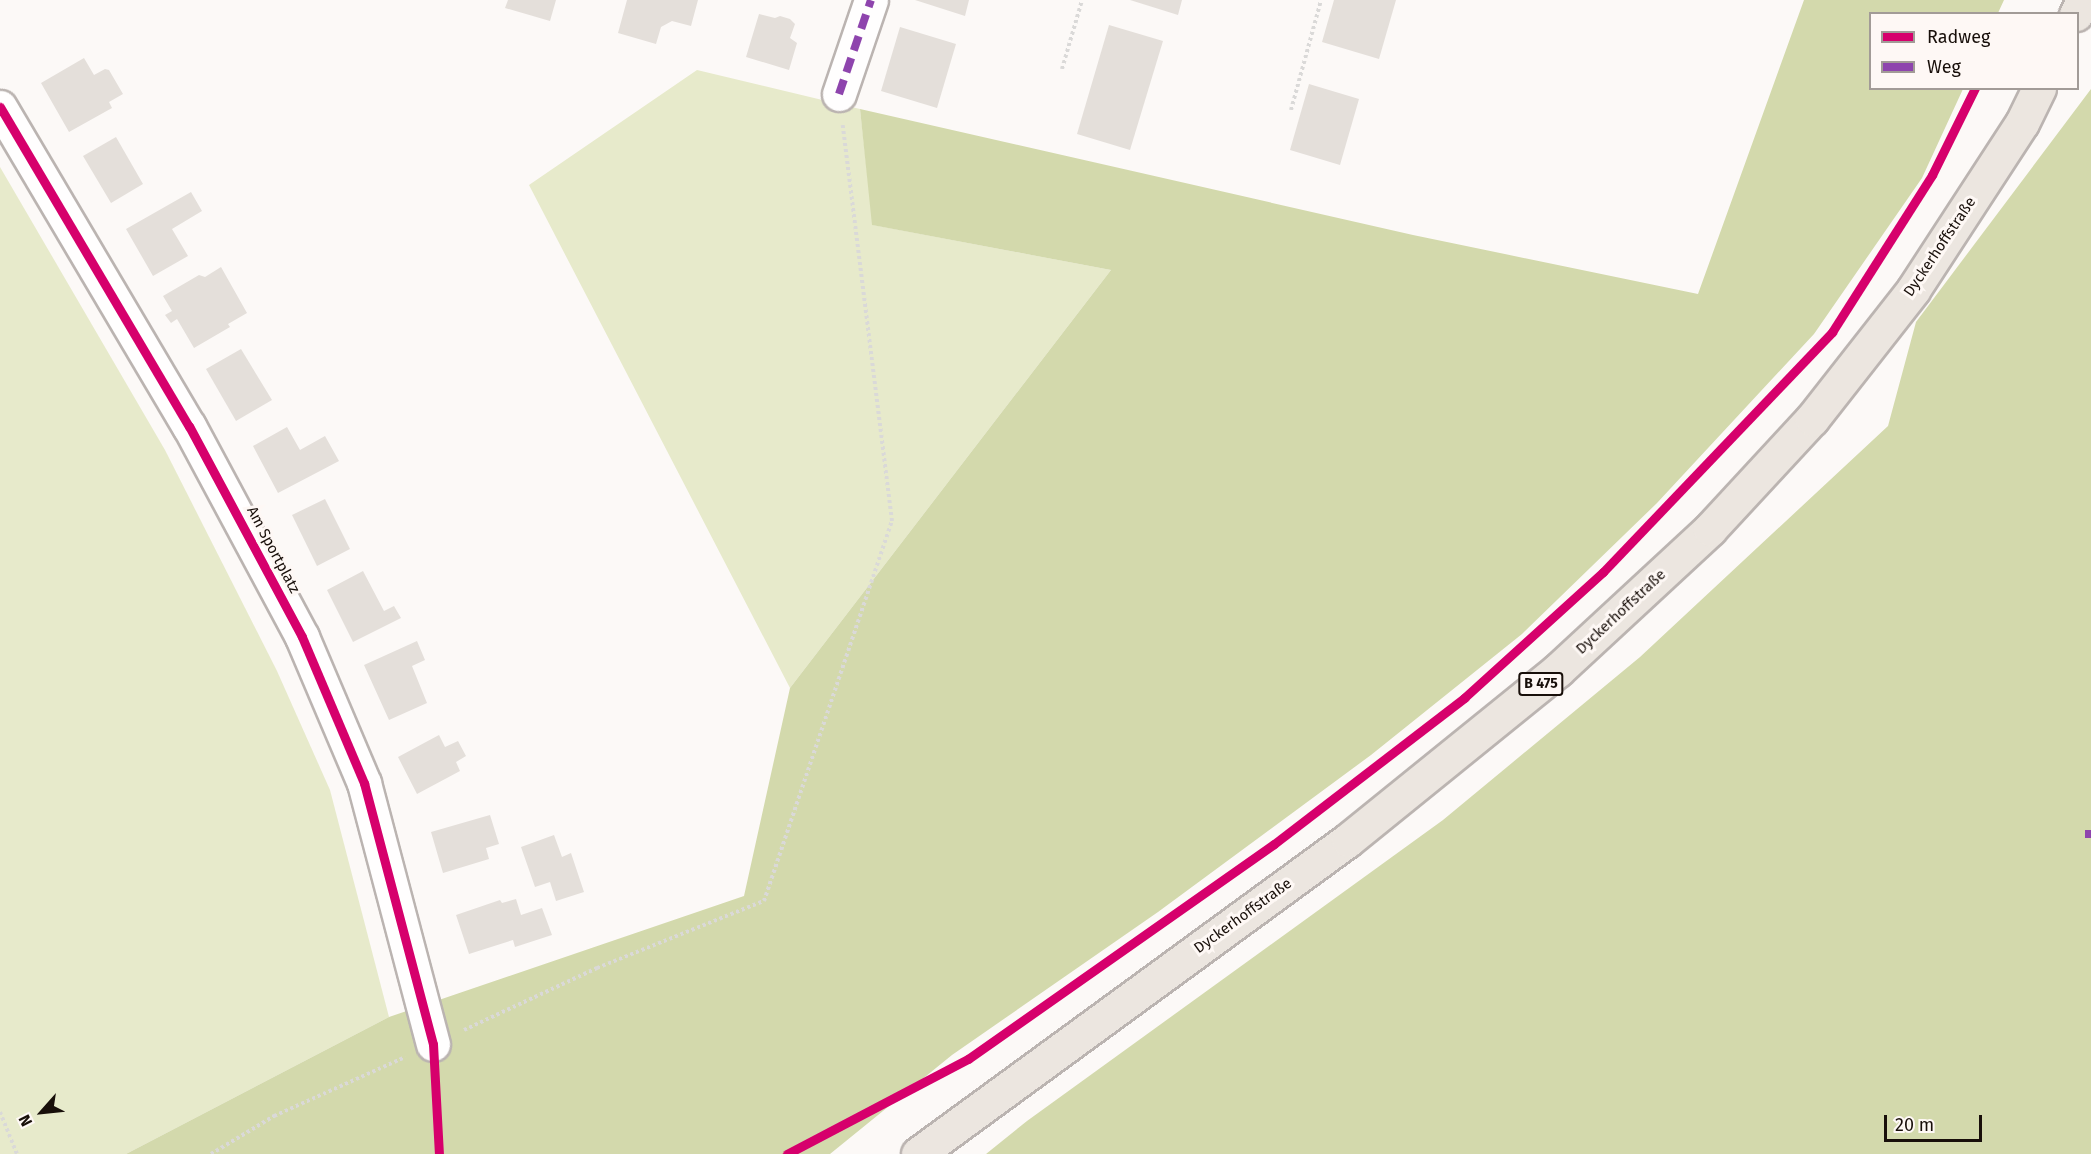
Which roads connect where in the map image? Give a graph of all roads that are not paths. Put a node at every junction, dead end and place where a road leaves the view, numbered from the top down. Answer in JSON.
{"nodes":[{"id":1,"x":871,"y":0,"type":"edge"},
{"id":2,"x":2038,"y":90,"type":"edge"},
{"id":3,"x":839,"y":94,"type":"road end"},
{"id":4,"x":0,"y":107,"type":"edge"},
{"id":5,"x":422,"y":1049,"type":"road end"},
{"id":6,"x":918,"y":1154,"type":"edge"}],
"edges":[{"from":1,"to":3,"type":"street"},
{"from":2,"to":6,"type":"main road","name":"Dyckerhoffstraße","number":"B 475"},
{"from":4,"to":5,"type":"street","name":"Am Sportplatz"}]}
